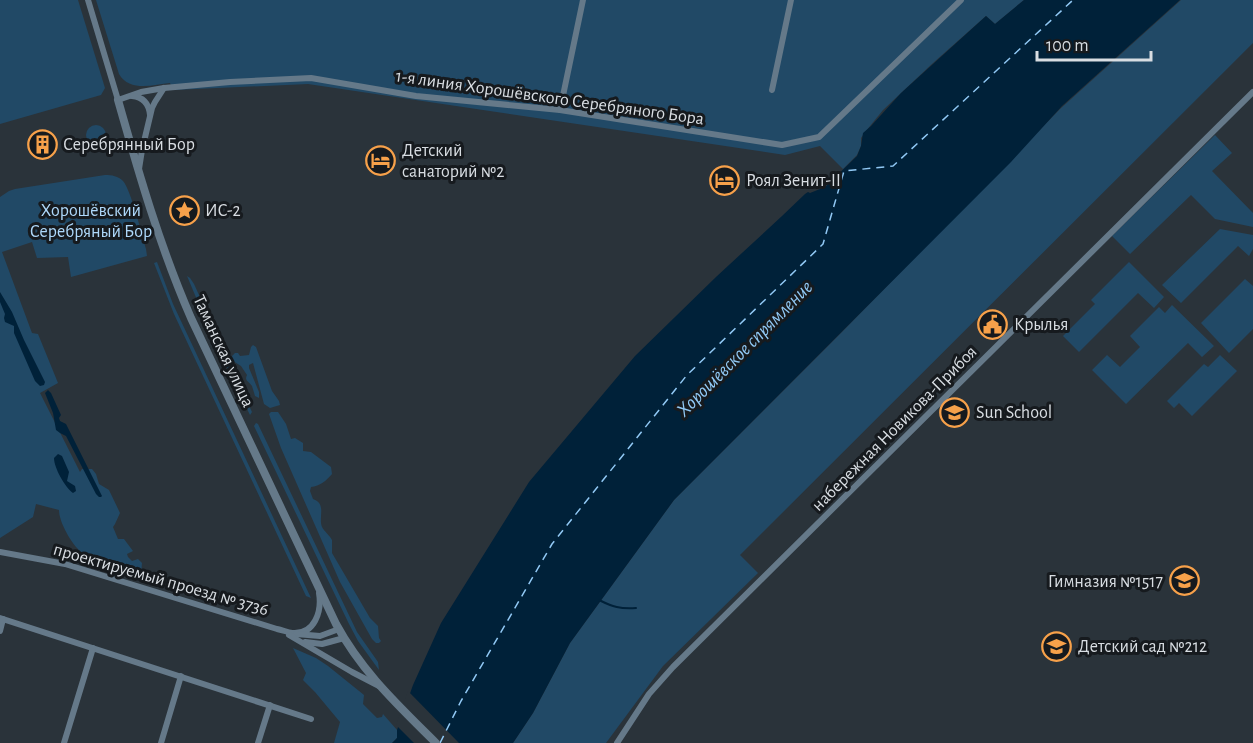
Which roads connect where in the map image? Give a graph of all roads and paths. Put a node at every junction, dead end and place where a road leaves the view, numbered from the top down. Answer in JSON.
{"nodes":[{"id":1,"x":88,"y":0,"type":"edge"},
{"id":2,"x":583,"y":0,"type":"edge"},
{"id":3,"x":791,"y":0,"type":"edge"},
{"id":4,"x":961,"y":0,"type":"edge"},
{"id":5,"x":164,"y":88,"type":"junction"},
{"id":6,"x":772,"y":90,"type":"dead end"},
{"id":7,"x":1253,"y":92,"type":"edge"},
{"id":8,"x":129,"y":96,"type":"junction"},
{"id":9,"x":118,"y":100,"type":"junction"},
{"id":10,"x":560,"y":110,"type":"junction"},
{"id":11,"x":150,"y":115,"type":"junction"},
{"id":12,"x":131,"y":147,"type":"junction"},
{"id":13,"x":142,"y":150,"type":"junction"},
{"id":14,"x":140,"y":180,"type":"junction"},
{"id":15,"x":0,"y":552,"type":"edge"},
{"id":16,"x":318,"y":586,"type":"junction"},
{"id":17,"x":2,"y":619,"type":"edge"},
{"id":18,"x":339,"y":629,"type":"junction"},
{"id":19,"x":0,"y":631,"type":"edge"},
{"id":20,"x":294,"y":635,"type":"junction"},
{"id":21,"x":344,"y":638,"type":"junction"},
{"id":22,"x":93,"y":648,"type":"junction"},
{"id":23,"x":181,"y":676,"type":"junction"},
{"id":24,"x":383,"y":689,"type":"junction"},
{"id":25,"x":270,"y":705,"type":"junction"},
{"id":26,"x":311,"y":718,"type":"dead end"},
{"id":27,"x":64,"y":743,"type":"edge"},
{"id":28,"x":162,"y":743,"type":"edge"},
{"id":29,"x":258,"y":743,"type":"edge"},
{"id":30,"x":436,"y":743,"type":"edge"},
{"id":31,"x":617,"y":743,"type":"edge"}],
"edges":[{"from":1,"to":9,"type":"street","name":"Таманская улица"},
{"from":2,"to":10,"type":"street"},
{"from":3,"to":6,"type":"street"},
{"from":4,"to":10,"type":"street","name":"1-я линия Хорошёвского Серебряного Бора"},
{"from":5,"to":8,"type":"street","name":"1-я линия Хорошёвского Серебряного Бора"},
{"from":5,"to":10,"type":"street","name":"1-я линия Хорошёвского Серебряного Бора"},
{"from":5,"to":11,"type":"street"},
{"from":7,"to":31,"type":"street","name":"набережная Новикова-Прибоя"},
{"from":8,"to":9,"type":"street","name":"1-я линия Хорошёвского Серебряного Бора"},
{"from":8,"to":11,"type":"street"},
{"from":9,"to":12,"type":"street","name":"Таманская улица"},
{"from":11,"to":13,"type":"street"},
{"from":12,"to":13,"type":"street"},
{"from":12,"to":14,"type":"street","name":"Таманская улица"},
{"from":13,"to":14,"type":"street"},
{"from":14,"to":16,"type":"street","name":"Таманская улица"},
{"from":15,"to":20,"type":"street","name":"проектируемый проезд № 3736"},
{"from":16,"to":18,"type":"street","name":"Таманская улица"},
{"from":16,"to":20,"type":"street"},
{"from":17,"to":19,"type":"street"},
{"from":17,"to":22,"type":"street"},
{"from":18,"to":20,"type":"street"},
{"from":18,"to":21,"type":"street","name":"Таманская улица"},
{"from":20,"to":21,"type":"street"},
{"from":20,"to":24,"type":"street"},
{"from":21,"to":24,"type":"street","name":"Таманская улица"},
{"from":22,"to":23,"type":"street"},
{"from":22,"to":27,"type":"street"},
{"from":23,"to":25,"type":"street"},
{"from":23,"to":28,"type":"street"},
{"from":24,"to":30,"type":"street","name":"Таманская улица"},
{"from":25,"to":26,"type":"street"},
{"from":25,"to":29,"type":"street"}]}
